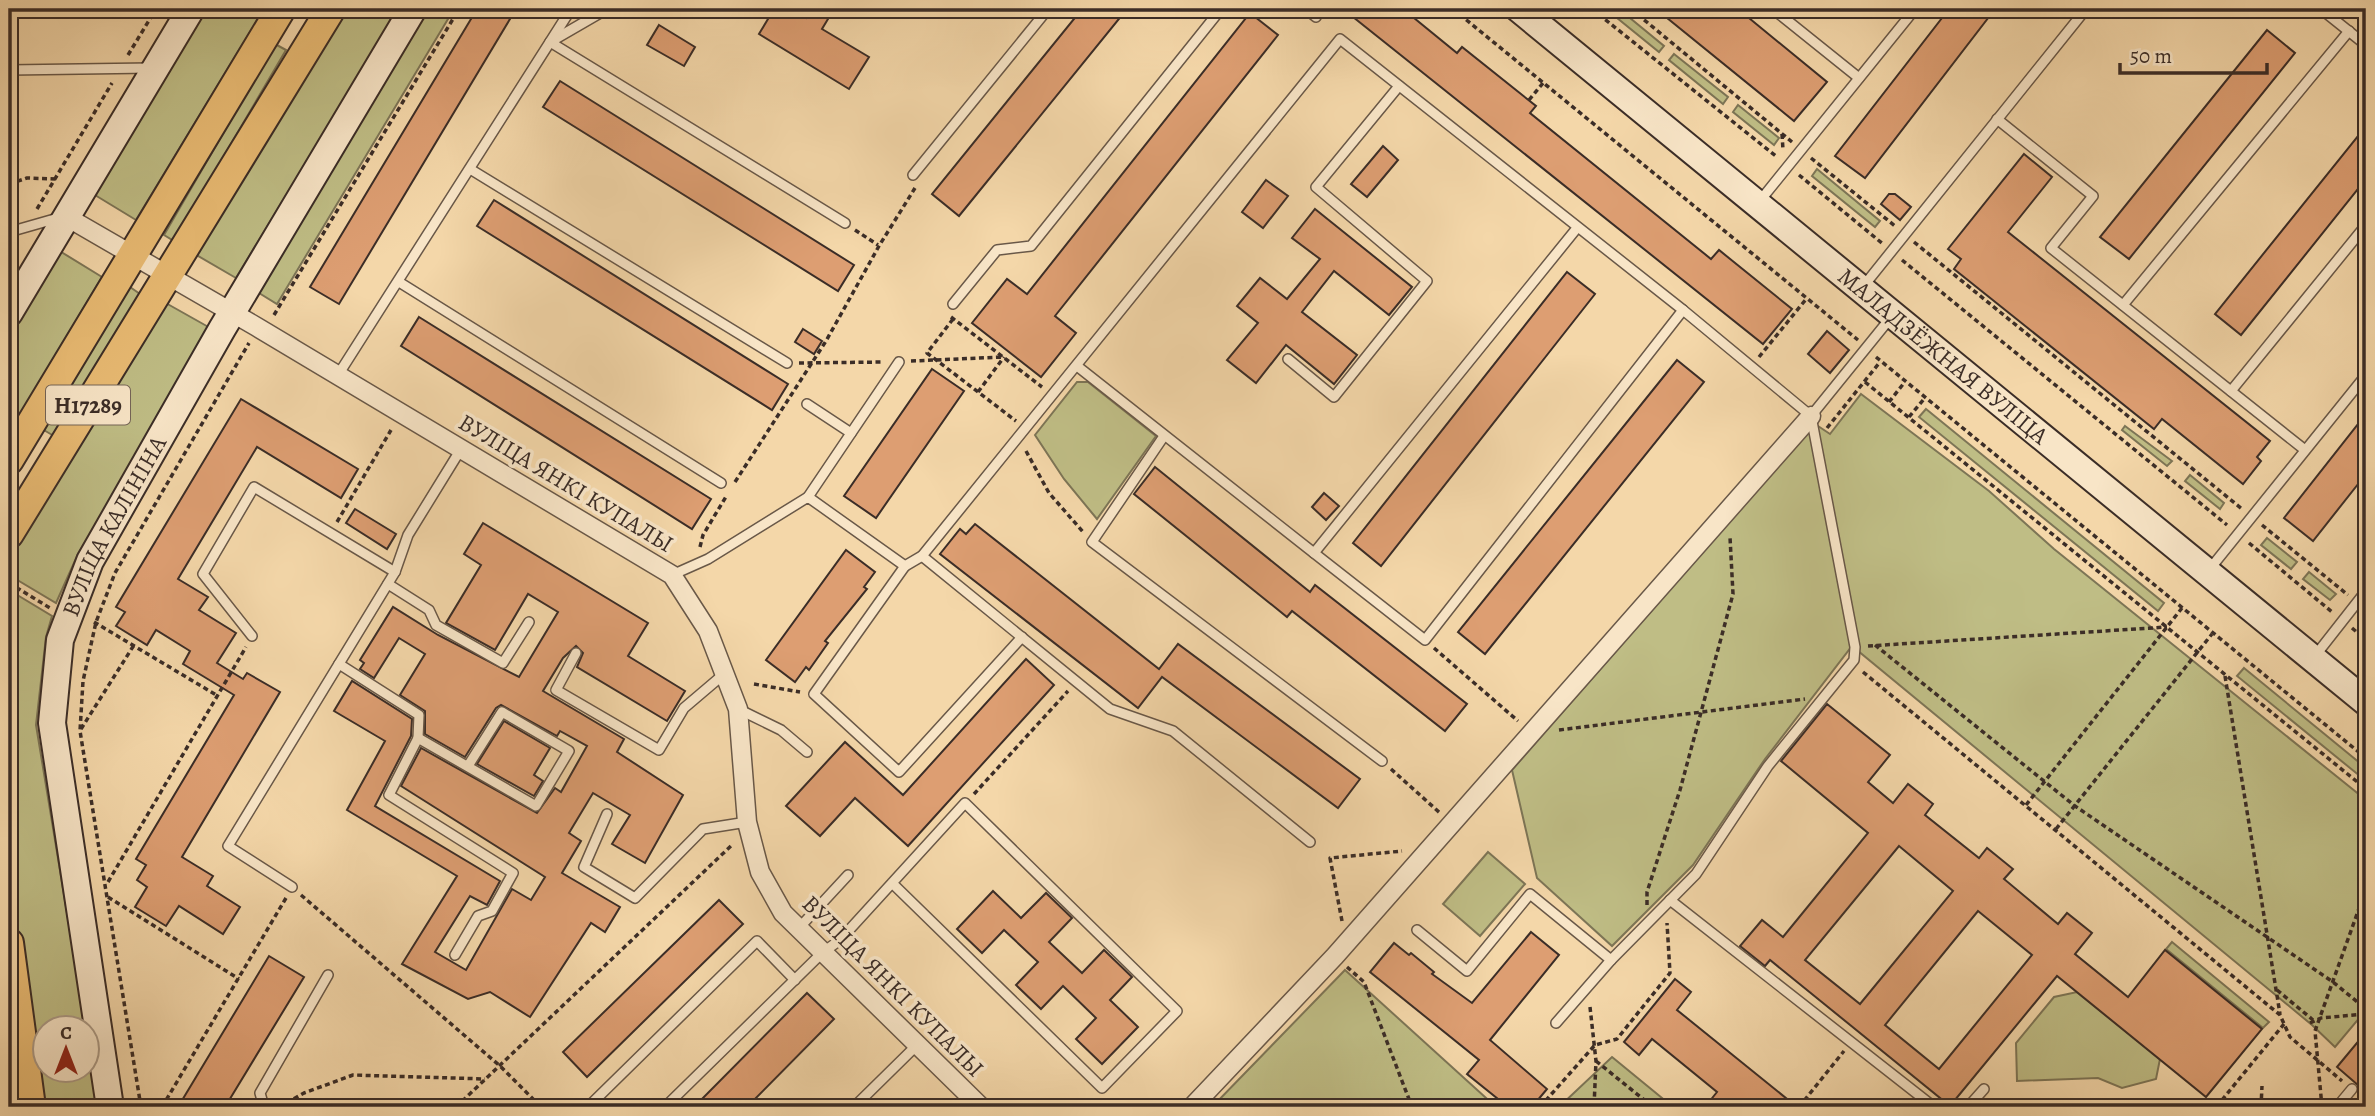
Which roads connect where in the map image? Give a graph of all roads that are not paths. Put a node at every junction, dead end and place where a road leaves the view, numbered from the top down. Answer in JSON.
{"nodes":[{"id":1,"x":191,"y":9,"type":"edge"},
{"id":2,"x":331,"y":9,"type":"edge"},
{"id":3,"x":413,"y":9,"type":"edge"},
{"id":4,"x":571,"y":9,"type":"edge"},
{"id":5,"x":607,"y":9,"type":"edge"},
{"id":6,"x":1048,"y":9,"type":"edge"},
{"id":7,"x":1221,"y":9,"type":"edge"},
{"id":8,"x":1306,"y":9,"type":"edge"},
{"id":9,"x":1519,"y":9,"type":"edge"},
{"id":10,"x":1773,"y":9,"type":"edge"},
{"id":11,"x":1914,"y":9,"type":"edge"},
{"id":12,"x":2086,"y":9,"type":"edge"},
{"id":13,"x":2321,"y":9,"type":"edge"},
{"id":14,"x":1316,"y":17,"type":"dead end"},
{"id":15,"x":276,"y":18,"type":"edge"},
{"id":16,"x":2349,"y":31,"type":"junction"},
{"id":17,"x":550,"y":42,"type":"junction"},
{"id":18,"x":2366,"y":45,"type":"edge"},
{"id":19,"x":307,"y":50,"type":"junction"},
{"id":20,"x":153,"y":68,"type":"junction"},
{"id":21,"x":9,"y":70,"type":"edge"},
{"id":22,"x":1860,"y":78,"type":"junction"},
{"id":23,"x":1399,"y":86,"type":"junction"},
{"id":24,"x":1997,"y":119,"type":"junction"},
{"id":25,"x":470,"y":169,"type":"junction"},
{"id":26,"x":913,"y":175,"type":"road end"},
{"id":27,"x":1758,"y":203,"type":"junction"},
{"id":28,"x":65,"y":216,"type":"junction"},
{"id":29,"x":845,"y":223,"type":"road end"},
{"id":30,"x":2366,"y":225,"type":"edge"},
{"id":31,"x":1577,"y":228,"type":"junction"},
{"id":32,"x":9,"y":232,"type":"edge"},
{"id":33,"x":134,"y":256,"type":"junction"},
{"id":34,"x":167,"y":276,"type":"junction"},
{"id":35,"x":399,"y":282,"type":"junction"},
{"id":36,"x":1861,"y":290,"type":"junction"},
{"id":37,"x":953,"y":304,"type":"road end"},
{"id":38,"x":2123,"y":305,"type":"junction"},
{"id":39,"x":1683,"y":310,"type":"junction"},
{"id":40,"x":9,"y":313,"type":"edge"},
{"id":41,"x":232,"y":313,"type":"junction"},
{"id":42,"x":1893,"y":315,"type":"junction"},
{"id":43,"x":1288,"y":359,"type":"dead end"},
{"id":44,"x":899,"y":362,"type":"dead end"},
{"id":45,"x":787,"y":363,"type":"dead end"},
{"id":46,"x":1077,"y":366,"type":"junction"},
{"id":47,"x":2366,"y":374,"type":"edge"},
{"id":48,"x":338,"y":375,"type":"junction"},
{"id":49,"x":2231,"y":391,"type":"junction"},
{"id":50,"x":807,"y":404,"type":"dead end"},
{"id":51,"x":1811,"y":415,"type":"junction"},
{"id":52,"x":851,"y":433,"type":"junction"},
{"id":53,"x":1164,"y":436,"type":"junction"},
{"id":54,"x":461,"y":449,"type":"junction"},
{"id":55,"x":2305,"y":450,"type":"junction"},
{"id":56,"x":12,"y":455,"type":"edge"},
{"id":57,"x":48,"y":469,"type":"junction"},
{"id":58,"x":721,"y":483,"type":"dead end"},
{"id":59,"x":808,"y":497,"type":"junction"},
{"id":60,"x":9,"y":534,"type":"edge"},
{"id":61,"x":1314,"y":553,"type":"junction"},
{"id":62,"x":922,"y":556,"type":"junction"},
{"id":63,"x":905,"y":566,"type":"junction"},
{"id":64,"x":2207,"y":571,"type":"junction"},
{"id":65,"x":396,"y":572,"type":"junction"},
{"id":66,"x":672,"y":575,"type":"junction"},
{"id":67,"x":388,"y":584,"type":"junction"},
{"id":68,"x":2366,"y":591,"type":"edge"},
{"id":69,"x":529,"y":622,"type":"dead end"},
{"id":70,"x":253,"y":636,"type":"road end"},
{"id":71,"x":1022,"y":637,"type":"junction"},
{"id":72,"x":576,"y":653,"type":"dead end"},
{"id":73,"x":2313,"y":658,"type":"junction"},
{"id":74,"x":339,"y":664,"type":"junction"},
{"id":75,"x":724,"y":674,"type":"junction"},
{"id":76,"x":2366,"y":702,"type":"edge"},
{"id":77,"x":738,"y":709,"type":"junction"},
{"id":78,"x":418,"y":738,"type":"junction"},
{"id":79,"x":807,"y":752,"type":"dead end"},
{"id":80,"x":1382,"y":761,"type":"road end"},
{"id":81,"x":468,"y":766,"type":"junction"},
{"id":82,"x":607,"y":814,"type":"dead end"},
{"id":83,"x":748,"y":828,"type":"junction"},
{"id":84,"x":1310,"y":842,"type":"dead end"},
{"id":85,"x":848,"y":875,"type":"dead end"},
{"id":86,"x":892,"y":883,"type":"junction"},
{"id":87,"x":292,"y":887,"type":"road end"},
{"id":88,"x":1670,"y":900,"type":"junction"},
{"id":89,"x":799,"y":928,"type":"junction"},
{"id":90,"x":1417,"y":930,"type":"dead end"},
{"id":91,"x":9,"y":943,"type":"edge"},
{"id":92,"x":822,"y":953,"type":"junction"},
{"id":93,"x":455,"y":955,"type":"dead end"},
{"id":94,"x":1611,"y":960,"type":"junction"},
{"id":95,"x":328,"y":975,"type":"dead end"},
{"id":96,"x":795,"y":980,"type":"junction"},
{"id":97,"x":1556,"y":1023,"type":"dead end"},
{"id":98,"x":917,"y":1045,"type":"junction"},
{"id":99,"x":1984,"y":1089,"type":"dead end"},
{"id":100,"x":2352,"y":1089,"type":"road end"},
{"id":101,"x":593,"y":1105,"type":"edge"},
{"id":102,"x":32,"y":1107,"type":"edge"},
{"id":103,"x":110,"y":1107,"type":"edge"},
{"id":104,"x":264,"y":1107,"type":"edge"},
{"id":105,"x":666,"y":1107,"type":"edge"},
{"id":106,"x":854,"y":1107,"type":"edge"},
{"id":107,"x":981,"y":1107,"type":"edge"},
{"id":108,"x":1192,"y":1107,"type":"edge"},
{"id":109,"x":1934,"y":1107,"type":"edge"},
{"id":110,"x":1968,"y":1107,"type":"edge"},
{"id":111,"x":2337,"y":1107,"type":"edge"}],
"edges":[{"from":1,"to":20,"type":"street"},
{"from":2,"to":19,"type":"main road","number":"Н17289"},
{"from":3,"to":41,"type":"street","name":"ВУЛІЦА КАЛІНІНА"},
{"from":4,"to":17,"type":"lane"},
{"from":5,"to":17,"type":"lane"},
{"from":6,"to":26,"type":"lane"},
{"from":7,"to":37,"type":"lane"},
{"from":8,"to":14,"type":"lane"},
{"from":9,"to":27,"type":"street","name":"МАЛАДЗЁЖНАЯ ВУЛІЦА"},
{"from":10,"to":22,"type":"lane"},
{"from":11,"to":22,"type":"lane"},
{"from":12,"to":24,"type":"lane"},
{"from":13,"to":16,"type":"lane"},
{"from":15,"to":19,"type":"main road"},
{"from":15,"to":33,"type":"main road","number":"Н17289"},
{"from":16,"to":18,"type":"lane"},
{"from":16,"to":38,"type":"lane"},
{"from":17,"to":25,"type":"lane"},
{"from":17,"to":29,"type":"lane"},
{"from":19,"to":34,"type":"main road","number":"Н17289"},
{"from":20,"to":21,"type":"lane"},
{"from":20,"to":28,"type":"street"},
{"from":22,"to":27,"type":"lane"},
{"from":23,"to":31,"type":"lane"},
{"from":23,"to":43,"type":"lane"},
{"from":23,"to":46,"type":"lane"},
{"from":24,"to":36,"type":"lane"},
{"from":24,"to":38,"type":"lane"},
{"from":25,"to":35,"type":"lane"},
{"from":25,"to":45,"type":"lane"},
{"from":27,"to":36,"type":"street","name":"МАЛАДЗЁЖНАЯ ВУЛІЦА"},
{"from":28,"to":32,"type":"lane"},
{"from":28,"to":33,"type":"street","name":"ВУЛІЦА ЯНКІ КУПАЛЫ"},
{"from":28,"to":40,"type":"street"},
{"from":30,"to":49,"type":"lane"},
{"from":31,"to":39,"type":"lane"},
{"from":31,"to":61,"type":"lane"},
{"from":33,"to":34,"type":"street","name":"ВУЛІЦА ЯНКІ КУПАЛЫ"},
{"from":33,"to":56,"type":"main road","number":"Н17289"},
{"from":34,"to":41,"type":"street","name":"ВУЛІЦА ЯНКІ КУПАЛЫ"},
{"from":34,"to":57,"type":"main road","number":"Н17289"},
{"from":35,"to":48,"type":"lane"},
{"from":35,"to":58,"type":"lane"},
{"from":36,"to":42,"type":"street","name":"МАЛАДЗЁЖНАЯ ВУЛІЦА"},
{"from":38,"to":49,"type":"lane"},
{"from":39,"to":51,"type":"lane"},
{"from":39,"to":61,"type":"lane"},
{"from":41,"to":48,"type":"street","name":"ВУЛІЦА ЯНКІ КУПАЛЫ"},
{"from":41,"to":103,"type":"street","name":"ВУЛІЦА КАЛІНІНА"},
{"from":42,"to":51,"type":"lane"},
{"from":42,"to":64,"type":"street","name":"МАЛАДЗЁЖНАЯ ВУЛІЦА"},
{"from":44,"to":52,"type":"lane"},
{"from":46,"to":53,"type":"lane"},
{"from":46,"to":62,"type":"lane"},
{"from":47,"to":55,"type":"lane"},
{"from":48,"to":54,"type":"street","name":"ВУЛІЦА ЯНКІ КУПАЛЫ"},
{"from":49,"to":55,"type":"lane"},
{"from":50,"to":52,"type":"lane"},
{"from":51,"to":88,"type":"lane"},
{"from":51,"to":108,"type":"street"},
{"from":52,"to":59,"type":"lane"},
{"from":53,"to":61,"type":"lane"},
{"from":53,"to":80,"type":"lane"},
{"from":54,"to":65,"type":"lane"},
{"from":54,"to":66,"type":"street","name":"ВУЛІЦА ЯНКІ КУПАЛЫ"},
{"from":55,"to":64,"type":"lane"},
{"from":56,"to":57,"type":"main road"},
{"from":57,"to":60,"type":"main road","number":"Н17289"},
{"from":59,"to":63,"type":"lane"},
{"from":59,"to":66,"type":"lane"},
{"from":62,"to":63,"type":"lane"},
{"from":62,"to":71,"type":"lane"},
{"from":63,"to":71,"type":"lane"},
{"from":64,"to":73,"type":"street","name":"МАЛАДЗЁЖНАЯ ВУЛІЦА"},
{"from":65,"to":67,"type":"lane"},
{"from":65,"to":70,"type":"lane"},
{"from":66,"to":75,"type":"street","name":"ВУЛІЦА ЯНКІ КУПАЛЫ"},
{"from":67,"to":69,"type":"lane"},
{"from":67,"to":74,"type":"lane"},
{"from":68,"to":73,"type":"lane"},
{"from":71,"to":84,"type":"lane"},
{"from":72,"to":75,"type":"lane"},
{"from":73,"to":76,"type":"street","name":"МАЛАДЗЁЖНАЯ ВУЛІЦА"},
{"from":74,"to":78,"type":"lane"},
{"from":74,"to":87,"type":"lane"},
{"from":75,"to":77,"type":"street","name":"ВУЛІЦА ЯНКІ КУПАЛЫ"},
{"from":77,"to":79,"type":"lane"},
{"from":77,"to":83,"type":"street","name":"ВУЛІЦА ЯНКІ КУПАЛЫ"},
{"from":78,"to":81,"type":"lane"},
{"from":78,"to":93,"type":"lane"},
{"from":81,"to":81,"type":"lane"},
{"from":82,"to":83,"type":"lane"},
{"from":83,"to":89,"type":"street","name":"ВУЛІЦА ЯНКІ КУПАЛЫ"},
{"from":85,"to":89,"type":"lane"},
{"from":86,"to":86,"type":"lane"},
{"from":86,"to":92,"type":"lane"},
{"from":88,"to":94,"type":"lane"},
{"from":88,"to":109,"type":"lane"},
{"from":89,"to":92,"type":"street","name":"ВУЛІЦА ЯНКІ КУПАЛЫ"},
{"from":90,"to":94,"type":"lane"},
{"from":91,"to":102,"type":"main road"},
{"from":92,"to":96,"type":"lane"},
{"from":92,"to":98,"type":"street","name":"ВУЛІЦА ЯНКІ КУПАЛЫ"},
{"from":94,"to":97,"type":"lane"},
{"from":95,"to":104,"type":"lane"},
{"from":96,"to":101,"type":"lane"},
{"from":96,"to":105,"type":"lane"},
{"from":98,"to":106,"type":"lane"},
{"from":98,"to":107,"type":"street","name":"ВУЛІЦА ЯНКІ КУПАЛЫ"},
{"from":99,"to":110,"type":"lane"},
{"from":100,"to":111,"type":"lane"}]}
